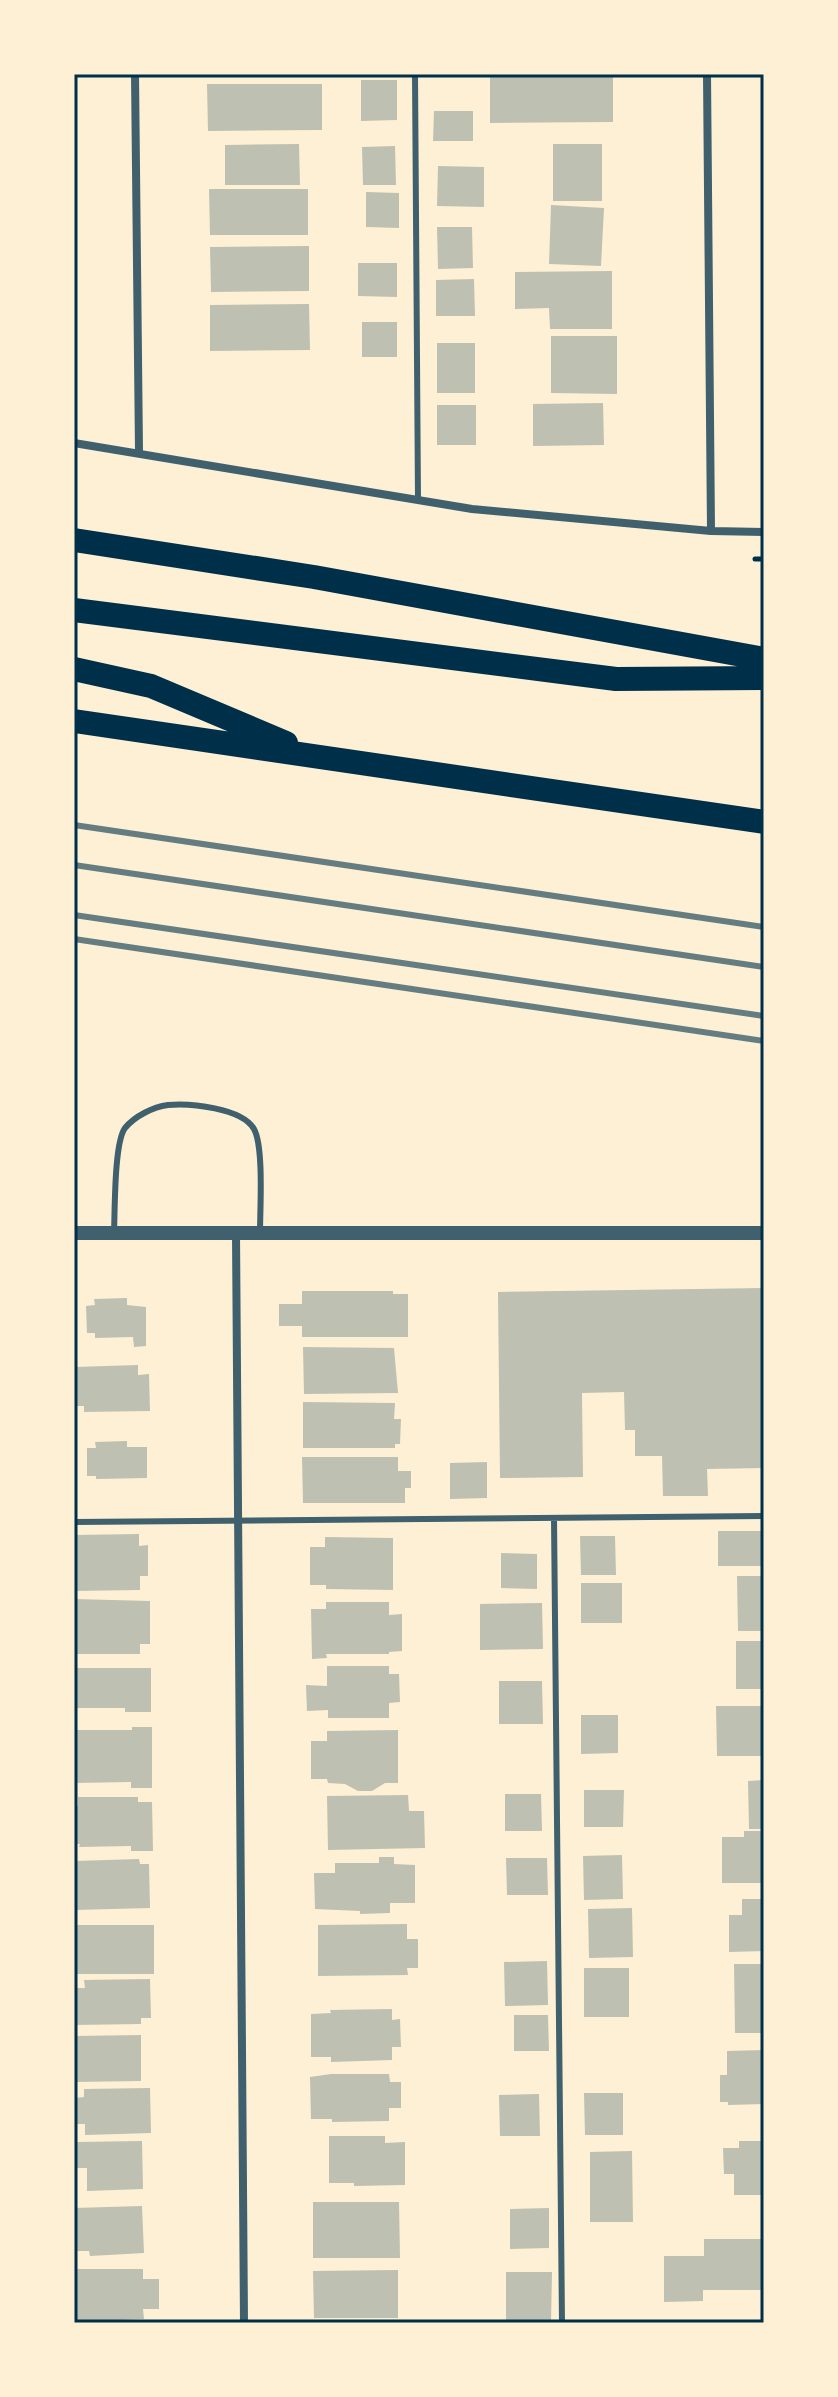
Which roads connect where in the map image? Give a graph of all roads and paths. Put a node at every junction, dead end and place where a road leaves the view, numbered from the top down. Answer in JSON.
{"nodes":[{"id":1,"x":135,"y":74,"type":"edge"},
{"id":2,"x":415,"y":74,"type":"edge"},
{"id":3,"x":707,"y":74,"type":"edge"},
{"id":4,"x":74,"y":443,"type":"edge"},
{"id":5,"x":139,"y":452,"type":"junction"},
{"id":6,"x":418,"y":500,"type":"junction"},
{"id":7,"x":711,"y":531,"type":"junction"},
{"id":8,"x":764,"y":532,"type":"edge"},
{"id":9,"x":74,"y":540,"type":"edge"},
{"id":10,"x":755,"y":559,"type":"dead end"},
{"id":11,"x":764,"y":559,"type":"edge"},
{"id":12,"x":74,"y":610,"type":"edge"},
{"id":13,"x":764,"y":659,"type":"edge"},
{"id":14,"x":74,"y":669,"type":"edge"},
{"id":15,"x":764,"y":678,"type":"edge"},
{"id":16,"x":74,"y":721,"type":"edge"},
{"id":17,"x":321,"y":757,"type":"junction"},
{"id":18,"x":764,"y":822,"type":"edge"},
{"id":19,"x":74,"y":1233,"type":"edge"},
{"id":20,"x":114,"y":1233,"type":"junction"},
{"id":21,"x":260,"y":1233,"type":"junction"},
{"id":22,"x":764,"y":1233,"type":"edge"},
{"id":23,"x":236,"y":1234,"type":"junction"},
{"id":24,"x":764,"y":1516,"type":"edge"},
{"id":25,"x":554,"y":1518,"type":"junction"},
{"id":26,"x":238,"y":1521,"type":"junction"},
{"id":27,"x":74,"y":1522,"type":"edge"},
{"id":28,"x":244,"y":2323,"type":"edge"},
{"id":29,"x":562,"y":2323,"type":"edge"}],
"edges":[{"from":1,"to":5,"type":"street"},
{"from":2,"to":6,"type":"lane"},
{"from":3,"to":7,"type":"street"},
{"from":4,"to":5,"type":"street"},
{"from":5,"to":6,"type":"street"},
{"from":6,"to":7,"type":"street"},
{"from":7,"to":8,"type":"street"},
{"from":9,"to":13,"type":"highway"},
{"from":10,"to":11,"type":"path"},
{"from":12,"to":15,"type":"highway"},
{"from":14,"to":17,"type":"highway"},
{"from":16,"to":17,"type":"highway"},
{"from":17,"to":18,"type":"highway"},
{"from":19,"to":20,"type":"street"},
{"from":20,"to":21,"type":"lane"},
{"from":20,"to":23,"type":"street"},
{"from":21,"to":22,"type":"street"},
{"from":21,"to":23,"type":"street"},
{"from":23,"to":26,"type":"street"},
{"from":24,"to":25,"type":"lane"},
{"from":25,"to":26,"type":"lane"},
{"from":25,"to":29,"type":"lane"},
{"from":26,"to":27,"type":"lane"},
{"from":26,"to":28,"type":"street"}]}
